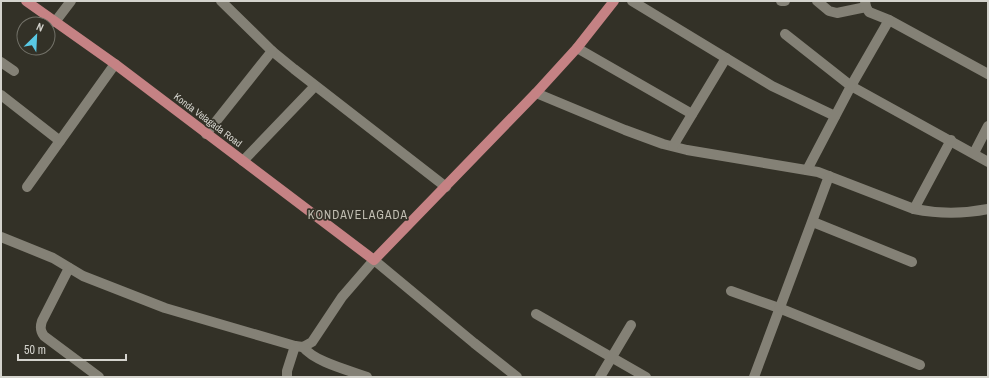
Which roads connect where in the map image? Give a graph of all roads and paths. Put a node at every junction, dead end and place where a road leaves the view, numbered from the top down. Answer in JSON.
{"nodes":[{"id":1,"x":26,"y":1,"type":"edge"},
{"id":2,"x":71,"y":1,"type":"edge"},
{"id":3,"x":222,"y":1,"type":"edge"},
{"id":4,"x":614,"y":1,"type":"edge"},
{"id":5,"x":632,"y":1,"type":"edge"},
{"id":6,"x":781,"y":1,"type":"edge"},
{"id":7,"x":785,"y":1,"type":"edge"},
{"id":8,"x":817,"y":1,"type":"edge"},
{"id":9,"x":866,"y":4,"type":"edge"},
{"id":10,"x":47,"y":16,"type":"edge"},
{"id":11,"x":889,"y":20,"type":"junction"},
{"id":12,"x":56,"y":21,"type":"edge"},
{"id":13,"x":56,"y":23,"type":"edge"},
{"id":14,"x":785,"y":34,"type":"dead end"},
{"id":15,"x":577,"y":48,"type":"junction"},
{"id":16,"x":272,"y":50,"type":"junction"},
{"id":17,"x":726,"y":58,"type":"junction"},
{"id":18,"x":1,"y":62,"type":"edge"},
{"id":19,"x":115,"y":64,"type":"junction"},
{"id":20,"x":14,"y":71,"type":"dead end"},
{"id":21,"x":988,"y":74,"type":"edge"},
{"id":22,"x":315,"y":86,"type":"junction"},
{"id":23,"x":851,"y":86,"type":"junction"},
{"id":24,"x":536,"y":93,"type":"junction"},
{"id":25,"x":1,"y":96,"type":"edge"},
{"id":26,"x":692,"y":114,"type":"junction"},
{"id":27,"x":836,"y":116,"type":"junction"},
{"id":28,"x":988,"y":126,"type":"edge"},
{"id":29,"x":206,"y":134,"type":"junction"},
{"id":30,"x":60,"y":140,"type":"junction"},
{"id":31,"x":951,"y":140,"type":"junction"},
{"id":32,"x":673,"y":146,"type":"junction"},
{"id":33,"x":974,"y":153,"type":"junction"},
{"id":34,"x":243,"y":161,"type":"junction"},
{"id":35,"x":988,"y":162,"type":"edge"},
{"id":36,"x":807,"y":170,"type":"junction"},
{"id":37,"x":829,"y":176,"type":"junction"},
{"id":38,"x":27,"y":187,"type":"dead end"},
{"id":39,"x":446,"y":187,"type":"junction"},
{"id":40,"x":914,"y":209,"type":"junction"},
{"id":41,"x":988,"y":209,"type":"edge"},
{"id":42,"x":813,"y":222,"type":"junction"},
{"id":43,"x":1,"y":236,"type":"edge"},
{"id":44,"x":374,"y":260,"type":"junction"},
{"id":45,"x":912,"y":262,"type":"dead end"},
{"id":46,"x":68,"y":268,"type":"junction"},
{"id":47,"x":731,"y":291,"type":"dead end"},
{"id":48,"x":780,"y":308,"type":"junction"},
{"id":49,"x":536,"y":314,"type":"dead end"},
{"id":50,"x":630,"y":325,"type":"dead end"},
{"id":51,"x":299,"y":347,"type":"junction"},
{"id":52,"x":612,"y":359,"type":"junction"},
{"id":53,"x":920,"y":365,"type":"dead end"},
{"id":54,"x":99,"y":377,"type":"edge"},
{"id":55,"x":287,"y":377,"type":"edge"},
{"id":56,"x":367,"y":377,"type":"edge"},
{"id":57,"x":517,"y":377,"type":"edge"},
{"id":58,"x":600,"y":377,"type":"edge"},
{"id":59,"x":646,"y":377,"type":"edge"},
{"id":60,"x":754,"y":377,"type":"edge"}],
"edges":[{"from":1,"to":10,"type":"main road","name":"Konda Velagada Road"},
{"from":2,"to":12,"type":"street"},
{"from":3,"to":16,"type":"street"},
{"from":4,"to":15,"type":"main road"},
{"from":5,"to":17,"type":"street"},
{"from":6,"to":7,"type":"street"},
{"from":8,"to":9,"type":"street"},
{"from":9,"to":11,"type":"street"},
{"from":11,"to":21,"type":"street"},
{"from":11,"to":23,"type":"street"},
{"from":13,"to":19,"type":"main road","name":"Konda Velagada Road"},
{"from":14,"to":23,"type":"street"},
{"from":15,"to":24,"type":"main road"},
{"from":15,"to":26,"type":"street"},
{"from":16,"to":22,"type":"street"},
{"from":16,"to":29,"type":"street"},
{"from":17,"to":26,"type":"street"},
{"from":17,"to":27,"type":"street"},
{"from":18,"to":20,"type":"street"},
{"from":19,"to":29,"type":"main road","name":"Konda Velagada Road"},
{"from":19,"to":30,"type":"street"},
{"from":22,"to":34,"type":"street"},
{"from":22,"to":39,"type":"street"},
{"from":23,"to":27,"type":"street"},
{"from":23,"to":31,"type":"street"},
{"from":24,"to":32,"type":"street"},
{"from":24,"to":39,"type":"main road"},
{"from":25,"to":30,"type":"street"},
{"from":26,"to":32,"type":"street"},
{"from":27,"to":36,"type":"street"},
{"from":28,"to":33,"type":"street"},
{"from":29,"to":34,"type":"main road","name":"Konda Velagada Road"},
{"from":30,"to":38,"type":"street"},
{"from":31,"to":33,"type":"street"},
{"from":31,"to":40,"type":"street"},
{"from":32,"to":36,"type":"street"},
{"from":33,"to":35,"type":"street"},
{"from":34,"to":44,"type":"main road","name":"Konda Velagada Road"},
{"from":36,"to":37,"type":"street"},
{"from":37,"to":40,"type":"street"},
{"from":37,"to":42,"type":"street"},
{"from":39,"to":44,"type":"main road"},
{"from":40,"to":41,"type":"street"},
{"from":42,"to":45,"type":"street"},
{"from":42,"to":48,"type":"street"},
{"from":43,"to":46,"type":"street"},
{"from":44,"to":51,"type":"street"},
{"from":44,"to":57,"type":"street"},
{"from":46,"to":51,"type":"street"},
{"from":46,"to":54,"type":"street"},
{"from":47,"to":48,"type":"street"},
{"from":48,"to":53,"type":"street"},
{"from":48,"to":60,"type":"street"},
{"from":49,"to":52,"type":"street"},
{"from":50,"to":52,"type":"street"},
{"from":51,"to":55,"type":"street"},
{"from":51,"to":56,"type":"street"},
{"from":52,"to":58,"type":"street"},
{"from":52,"to":59,"type":"street"}]}
